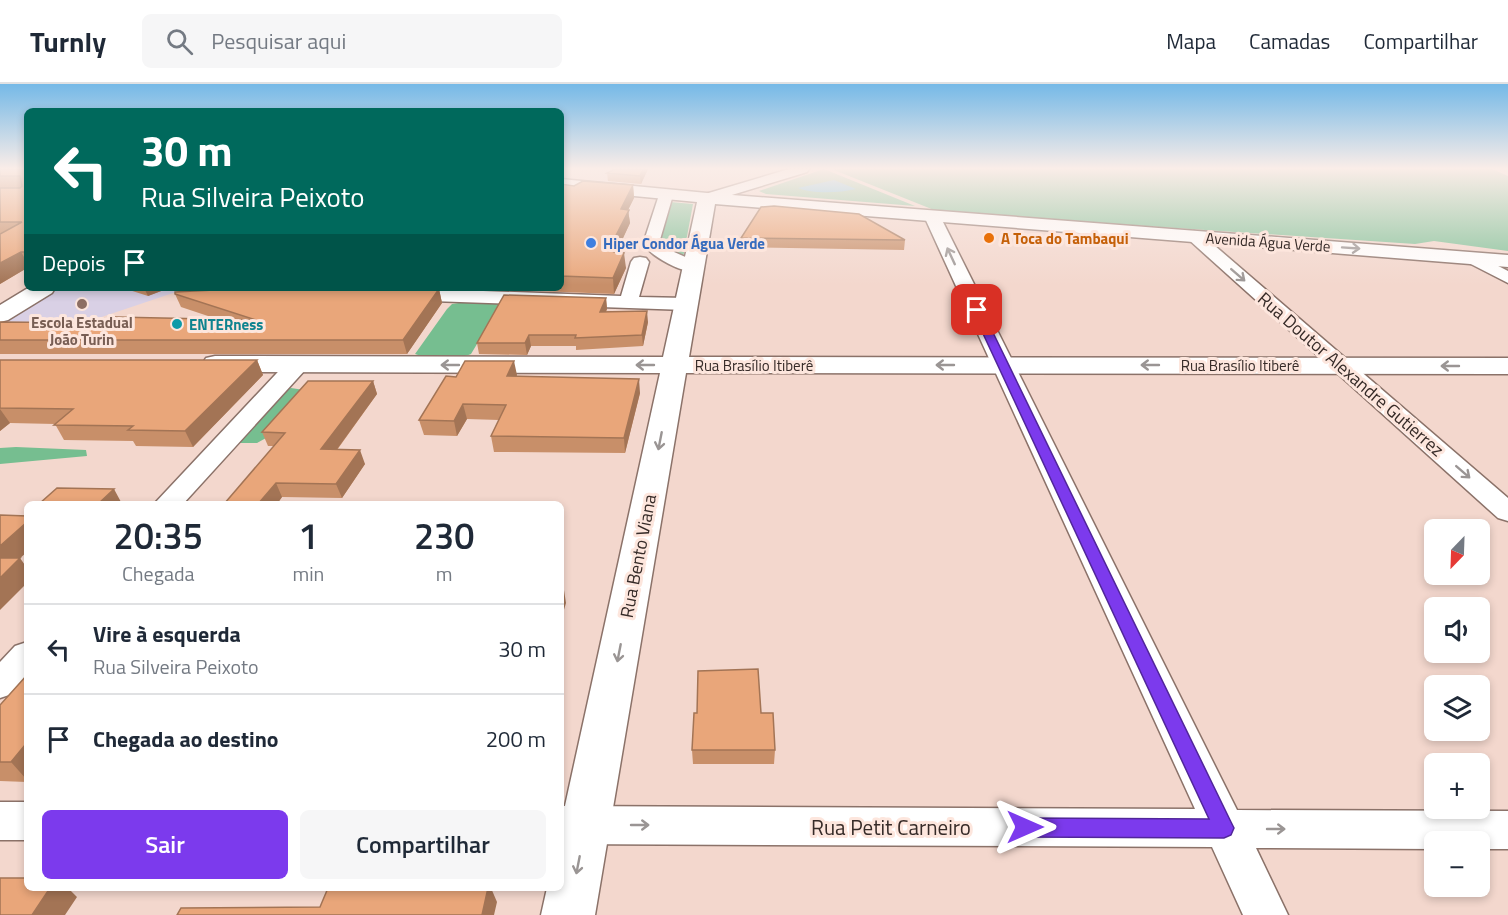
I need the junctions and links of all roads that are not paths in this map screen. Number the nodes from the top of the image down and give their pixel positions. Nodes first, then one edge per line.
1 (662, 208) edge
2 (705, 208) edge
3 (829, 208) edge
4 (932, 216) junction
5 (1194, 236) junction
6 (1473, 258) junction
7 (1508, 261) edge
8 (640, 262) dead end
9 (693, 267) junction
10 (1508, 278) edge
11 (39, 291) edge
12 (389, 293) edge
13 (628, 302) junction
14 (686, 304) junction
15 (0, 315) edge
16 (186, 364) edge
17 (298, 364) junction
18 (674, 365) junction
19 (1003, 365) junction
20 (1341, 366) junction
21 (1508, 366) edge
22 (171, 501) edge
23 (1508, 512) edge
24 (24, 658) edge
25 (0, 684) edge
26 (0, 821) edge
27 (24, 821) edge
28 (573, 825) edge
29 (1224, 828) junction
30 (1508, 830) edge
31 (568, 915) edge
32 (1266, 915) edge

1 - 9 street
2 - 9 main road, Rua Bento Viana
3 - 4 main road, Avenida Água Verde
4 - 5 main road, Avenida Água Verde
19 -> 4 street
5 -> 6 main road, Avenida Água Verde
5 -> 20 street, Rua Doutor Alexandre Gutierrez
6 - 7 main road, Avenida Água Verde
6 - 10 street
8 - 13 street
9 - 14 main road, Rua Bento Viana
11 - 15 main road
12 - 13 street
13 - 14 street
14 - 18 main road, Rua Bento Viana
16 - 17 main road, Rua Brasílio Itiberê
18 -> 17 main road, Rua Brasílio Itiberê
17 - 22 street
19 -> 18 main road, Rua Brasílio Itiberê
18 -> 28 main road, Rua Bento Viana
20 -> 19 main road, Rua Brasílio Itiberê
19 - 29 street
21 -> 20 main road, Rua Brasílio Itiberê
20 -> 23 street, Rua Doutor Alexandre Gutierrez
24 - 25 street
26 - 27 street
28 -> 29 street, Rua Petit Carneiro
28 -> 31 main road, Rua Bento Viana
29 -> 30 street, Rua Petit Carneiro
29 - 32 street

